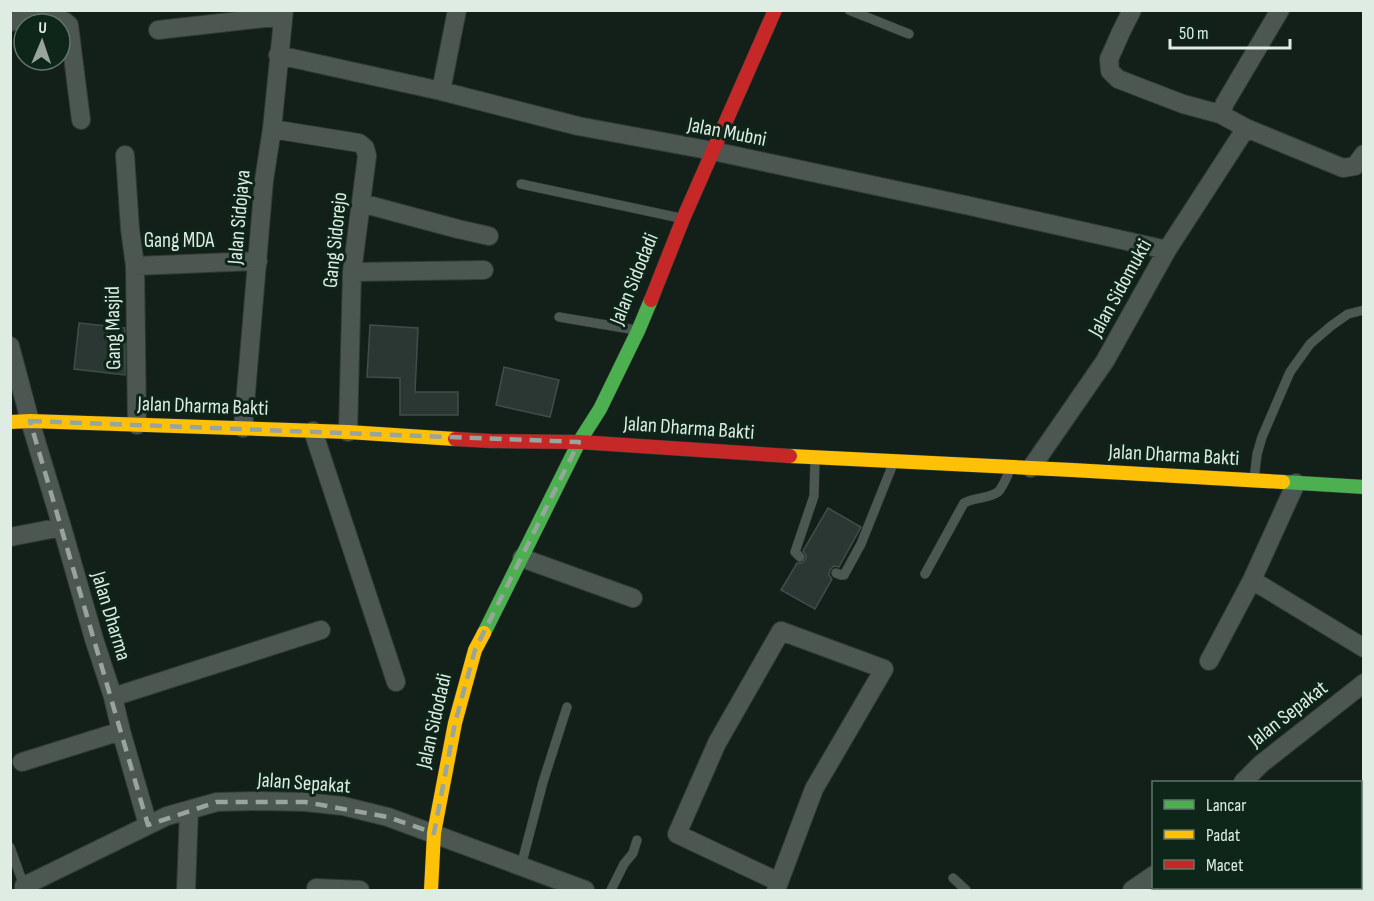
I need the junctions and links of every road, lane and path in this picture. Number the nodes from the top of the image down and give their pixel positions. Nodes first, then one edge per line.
1 (458, 10) edge
2 (775, 10) edge
3 (849, 10) edge
4 (1132, 10) edge
5 (1280, 10) edge
6 (283, 13) edge
7 (197, 18) edge
8 (10, 22) edge
9 (158, 30) dead end
10 (909, 34) dead end
11 (278, 55) junction
12 (441, 91) junction
13 (1220, 114) junction
14 (81, 120) dead end
15 (1246, 128) junction
16 (272, 129) junction
17 (713, 151) junction
18 (1364, 154) edge
19 (125, 156) dead end
20 (521, 184) dead end
21 (361, 203) junction
22 (682, 219) junction
23 (489, 236) dead end
24 (1167, 250) junction
25 (258, 261) junction
26 (135, 266) junction
27 (484, 270) dead end
28 (352, 272) junction
29 (1364, 310) edge
30 (559, 317) dead end
31 (638, 331) junction
32 (10, 346) edge
33 (30, 421) junction
34 (10, 422) edge
35 (137, 425) junction
36 (243, 428) junction
37 (314, 431) junction
38 (348, 432) junction
39 (579, 442) junction
40 (816, 458) junction
41 (894, 462) junction
42 (1011, 468) junction
43 (1031, 468) junction
44 (1254, 481) junction
45 (1296, 483) junction
46 (1364, 487) edge
47 (62, 527) junction
48 (10, 537) edge
49 (800, 557) dead end
50 (522, 558) junction
51 (836, 573) dead end
52 (925, 574) dead end
53 (1252, 580) junction
54 (633, 598) dead end
55 (321, 630) dead end
56 (1364, 648) edge
57 (1209, 661) dead end
58 (396, 682) dead end
59 (1361, 689) edge
60 (113, 697) junction
61 (567, 708) dead end
62 (121, 732) junction
63 (22, 762) dead end
64 (1245, 781) edge
65 (189, 810) junction
66 (148, 825) junction
67 (434, 833) junction
68 (637, 840) dead end
69 (10, 847) edge
70 (521, 866) junction
71 (1152, 876) edge
72 (953, 878) dead end
73 (778, 886) edge
74 (24, 888) edge
75 (186, 891) edge
76 (316, 891) edge
77 (360, 891) edge
78 (431, 891) edge
79 (585, 891) edge
80 (611, 891) edge
81 (966, 891) edge
82 (1132, 891) edge

1 - 12 street
2 - 17 main road, Jalan Sidodadi
3 - 10 lane
4 - 13 street
5 - 13 street
6 - 7 street
6 - 11 street, Jalan Sidojaya
7 - 9 street
8 - 14 street
11 - 12 street, Jalan Mubni
11 - 16 street, Jalan Sidojaya
12 - 17 street, Jalan Mubni
13 - 15 street
15 - 18 street
15 - 24 street, Jalan Sidomukti
16 - 21 street, Gang Sidorejo
16 - 25 street, Jalan Sidojaya
17 - 22 main road, Jalan Sidodadi
17 - 24 street, Jalan Mubni
19 - 26 street, Gang MDA
20 - 22 lane
21 - 23 street
21 - 28 street, Gang Sidorejo
22 - 31 main road, Jalan Sidodadi
24 - 43 street, Jalan Sidomukti
25 - 26 street, Gang MDA
25 - 36 street, Jalan Sidojaya
26 - 35 street, Gang Masjid
27 - 28 street
28 - 38 street, Gang Sidorejo
29 - 44 lane
30 - 31 lane
31 - 39 main road, Jalan Sidodadi
32 - 33 street, Jalan Dharma
33 - 34 main road, Jalan Dharma Bakti
33 - 35 main road, Jalan Dharma Bakti
33 - 47 street, Jalan Dharma
35 - 36 main road, Jalan Dharma Bakti
36 - 37 main road, Jalan Dharma Bakti
37 - 38 main road, Jalan Dharma Bakti
37 - 58 street
38 - 39 main road, Jalan Dharma Bakti
39 - 40 main road, Jalan Dharma Bakti
39 - 50 main road, Jalan Sidodadi
40 - 41 main road, Jalan Dharma Bakti
40 - 49 lane
41 - 42 main road, Jalan Dharma Bakti
41 - 51 lane
42 - 43 main road, Jalan Dharma Bakti
42 - 52 lane
43 - 44 main road, Jalan Dharma Bakti
44 - 45 main road, Jalan Dharma Bakti
45 - 46 main road, Jalan Dharma Bakti
45 - 53 street
47 - 48 street
47 - 60 street, Jalan Dharma
50 - 54 street
50 - 67 main road, Jalan Sidodadi
53 - 56 street
53 - 57 street
55 - 60 street
59 - 64 street, Jalan Sepakat
60 - 62 street, Jalan Dharma
61 - 70 lane
62 - 63 street
62 - 66 street, Jalan Dharma
65 - 66 street, Jalan Sepakat
65 - 67 street, Jalan Sepakat
65 - 75 street
66 - 74 street, Jalan Sepakat
67 - 70 street, Jalan Sepakat
67 - 78 main road, Jalan Sidodadi
68 - 80 lane
69 - 74 lane
70 - 79 street, Jalan Sepakat
71 - 82 street
72 - 81 lane
73 - 73 street
76 - 77 street

